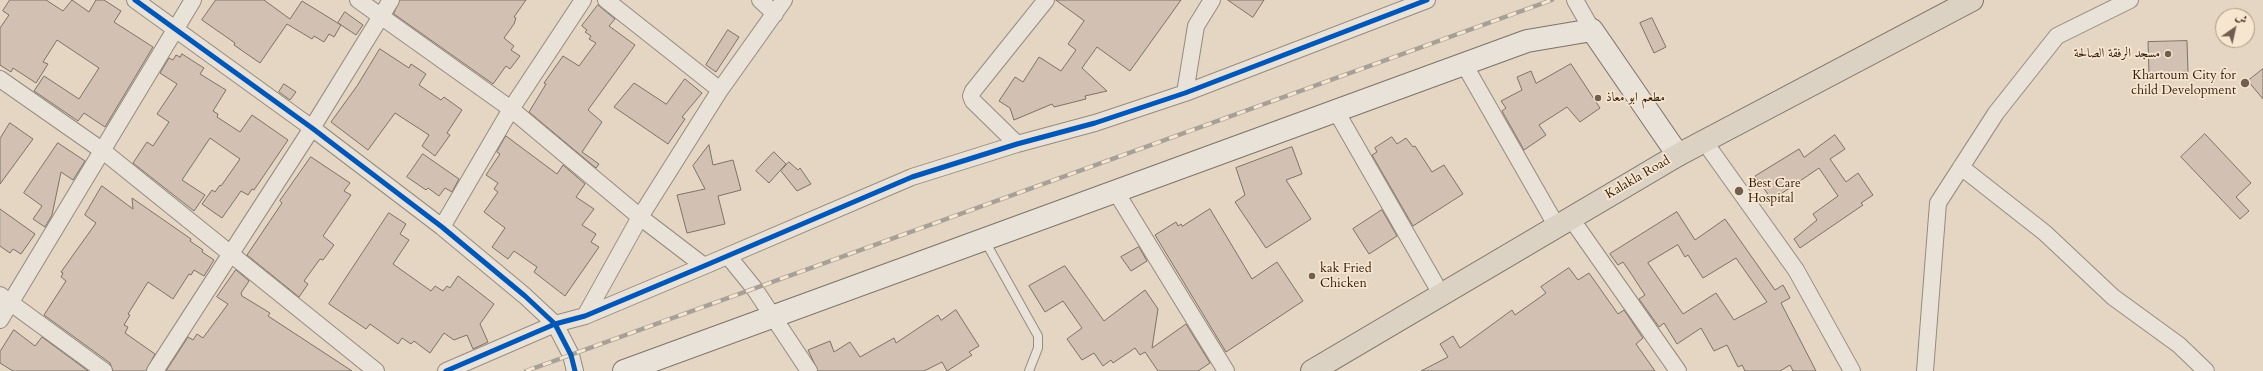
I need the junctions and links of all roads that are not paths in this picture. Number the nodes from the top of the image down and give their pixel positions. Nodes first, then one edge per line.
1 (135, 0) edge
2 (194, 0) edge
3 (358, 0) edge
4 (391, 0) edge
5 (583, 0) edge
6 (606, 0) edge
7 (760, 0) edge
8 (784, 0) edge
9 (1046, 0) edge
10 (1212, 0) edge
11 (1427, 0) edge
12 (1575, 0) edge
13 (1972, 0) edge
14 (2130, 0) edge
15 (775, 14) junction
16 (381, 17) junction
17 (176, 30) junction
18 (1592, 30) junction
19 (1464, 64) junction
20 (0, 79) edge
21 (720, 90) junction
22 (1185, 93) junction
23 (511, 109) junction
24 (1336, 110) junction
25 (312, 128) junction
26 (1704, 141) junction
27 (1017, 144) junction
28 (103, 152) junction
29 (1678, 155) junction
30 (1961, 167) junction
31 (1116, 192) junction
32 (640, 217) junction
33 (1563, 221) junction
34 (442, 226) junction
35 (984, 240) junction
36 (230, 255) junction
37 (728, 256) junction
38 (704, 266) junction
39 (1441, 294) junction
40 (5, 299) edge
41 (585, 316) junction
42 (773, 317) junction
43 (0, 320) edge
44 (555, 324) junction
45 (104, 371) edge
46 (155, 371) edge
47 (376, 371) edge
48 (446, 371) edge
49 (575, 371) edge
50 (624, 371) edge
51 (809, 371) edge
52 (1028, 371) edge
53 (1226, 371) edge
54 (1312, 371) edge
55 (1678, 371) edge
56 (1852, 371) edge
57 (1925, 371) edge
58 (2206, 371) edge

1 - 17 street
2 - 17 street
3 - 16 street
4 - 16 street
5 - 23 street
6 - 21 street
7 - 15 street
8 - 15 street
9 - 27 street
10 - 22 street
11 - 22 street
12 - 18 street
13 - 26 main road, Kalakla Road
14 - 30 street
15 - 21 street
16 - 23 street
16 - 25 street
17 - 25 street
17 - 28 street
18 - 19 street
18 - 29 street
19 - 24 street
19 - 33 street
20 - 28 street
21 - 32 street
22 - 27 street
23 - 32 street
23 - 34 street
24 - 31 street
24 - 39 street
25 - 34 street
25 - 36 street
26 - 29 main road, Kalakla Road
26 - 56 street
27 - 37 street
28 - 36 street
28 - 40 street
29 - 33 main road, Kalakla Road
30 - 57 street
30 - 58 street
31 - 35 street
31 - 53 street
32 - 38 street
32 - 41 street
33 - 39 main road, Kalakla Road
33 - 55 street
34 - 44 street
35 - 42 street
35 - 52 lane
36 - 46 street
36 - 47 street
37 - 38 street
37 - 42 street
38 - 41 street
39 - 54 main road, Kalakla Road
40 - 43 street
40 - 45 street
41 - 44 street
42 - 50 street
42 - 51 street
44 - 48 street
44 - 49 street

